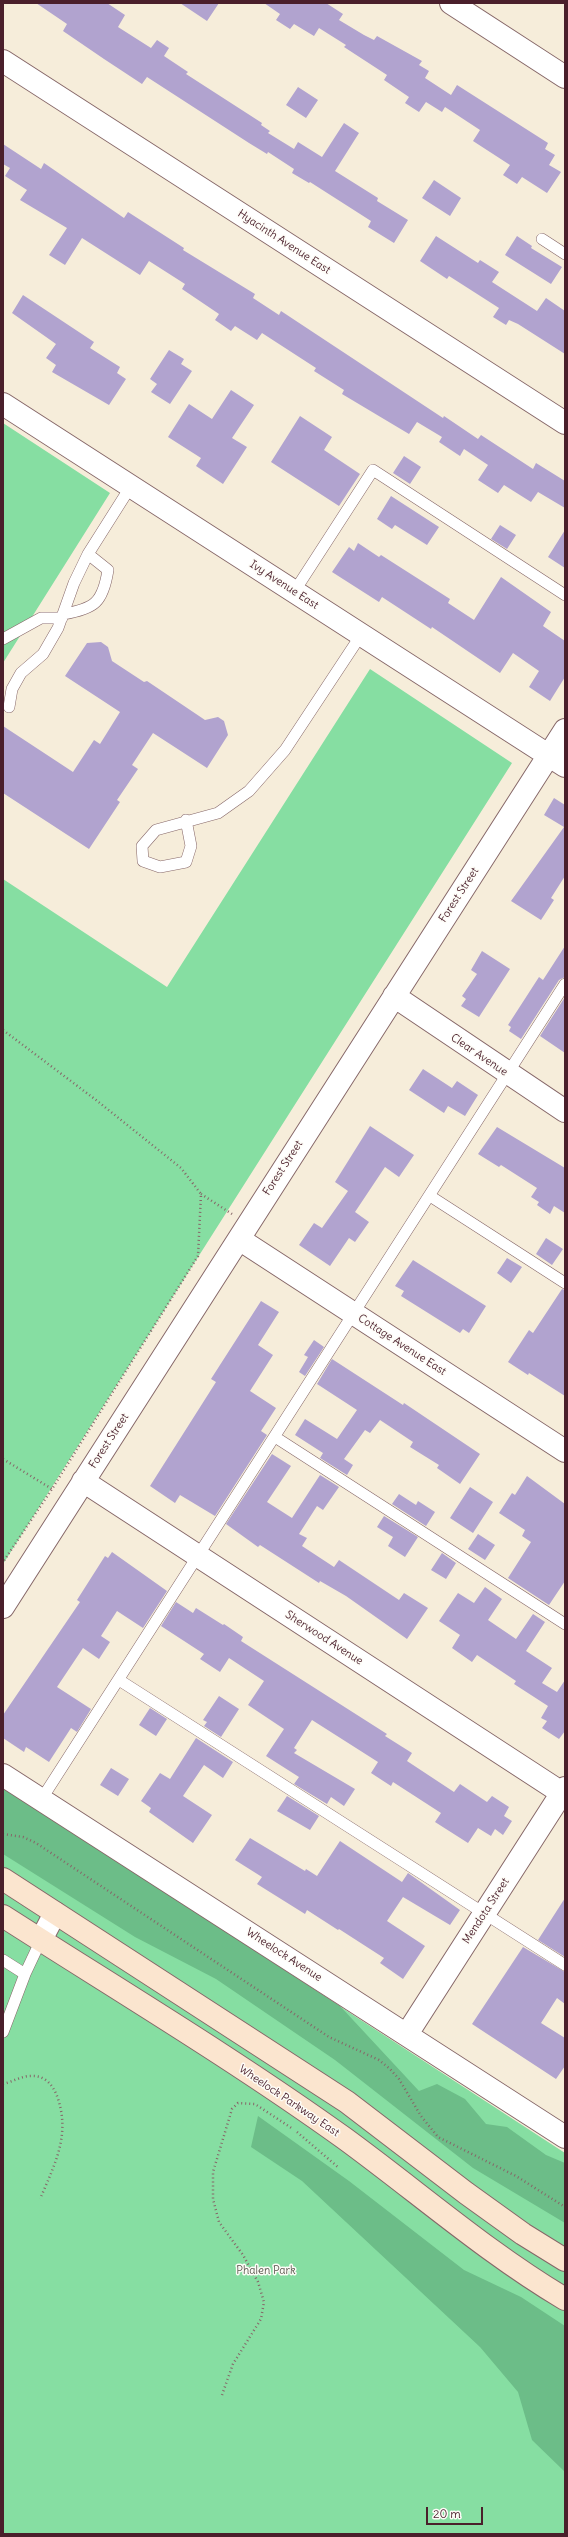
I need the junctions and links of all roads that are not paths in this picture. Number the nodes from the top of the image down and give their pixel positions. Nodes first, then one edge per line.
1 (451, 3) edge
2 (3, 61) edge
3 (565, 77) edge
4 (542, 239) dead end
5 (565, 254) edge
6 (3, 404) edge
7 (565, 422) edge
8 (131, 486) junction
9 (88, 554) junction
10 (294, 592) junction
11 (565, 595) edge
12 (62, 616) junction
13 (361, 635) junction
14 (3, 639) edge
15 (9, 707) dead end
16 (565, 730) edge
17 (557, 761) edge
18 (186, 820) junction
19 (565, 984) edge
20 (394, 996) junction
21 (506, 1074) junction
22 (565, 1112) edge
23 (430, 1196) junction
24 (243, 1232) junction
25 (565, 1283) edge
26 (354, 1314) junction
27 (275, 1437) junction
28 (565, 1451) edge
29 (84, 1482) junction
30 (199, 1556) junction
31 (3, 1607) edge
32 (565, 1624) edge
33 (119, 1680) junction
34 (3, 1775) edge
35 (564, 1792) edge
36 (41, 1800) junction
37 (3, 1880) edge
38 (56, 1913) junction
39 (485, 1913) junction
40 (3, 1916) edge
41 (41, 1940) junction
42 (3, 1960) edge
43 (565, 1965) edge
44 (25, 1974) junction
45 (3, 2032) edge
46 (407, 2034) junction
47 (565, 2137) edge
48 (565, 2260) edge
49 (565, 2299) edge

1 - 3 street
2 - 7 street, Hyacinth Avenue East
4 - 5 lane
6 - 8 street, Ivy Avenue East
8 - 9 lane
8 - 10 street, Ivy Avenue East
9 - 12 lane
9 - 12 lane
10 - 11 lane
10 - 13 street, Ivy Avenue East
12 - 14 lane
12 - 15 lane
13 - 17 street, Ivy Avenue East
13 - 18 lane
16 - 17 street, Forest Street
17 - 20 street, Forest Street
18 - 18 lane
19 - 21 lane
20 - 21 street, Clear Avenue
20 - 24 street, Forest Street
21 - 22 street, Clear Avenue
21 - 23 lane
23 - 25 lane
23 - 26 lane
24 - 26 street, Cottage Avenue East
24 - 29 street, Forest Street
26 - 27 lane
26 - 28 street, Cottage Avenue East
27 - 30 lane
27 - 32 lane
29 - 30 street, Sherwood Avenue
29 - 31 street, Forest Street
30 - 33 lane
30 - 35 street, Sherwood Avenue
33 - 36 lane
33 - 39 lane
34 - 36 street, Wheelock Avenue
35 - 39 street, Mendota Street
36 - 46 street, Wheelock Avenue
37 - 38 street
38 - 41 street
38 - 48 street
39 - 43 lane
39 - 46 street, Mendota Street
40 - 41 street, Wheelock Parkway East
41 - 44 lane
41 - 49 street, Wheelock Parkway East
42 - 44 lane
44 - 45 lane
46 - 47 street, Wheelock Avenue

